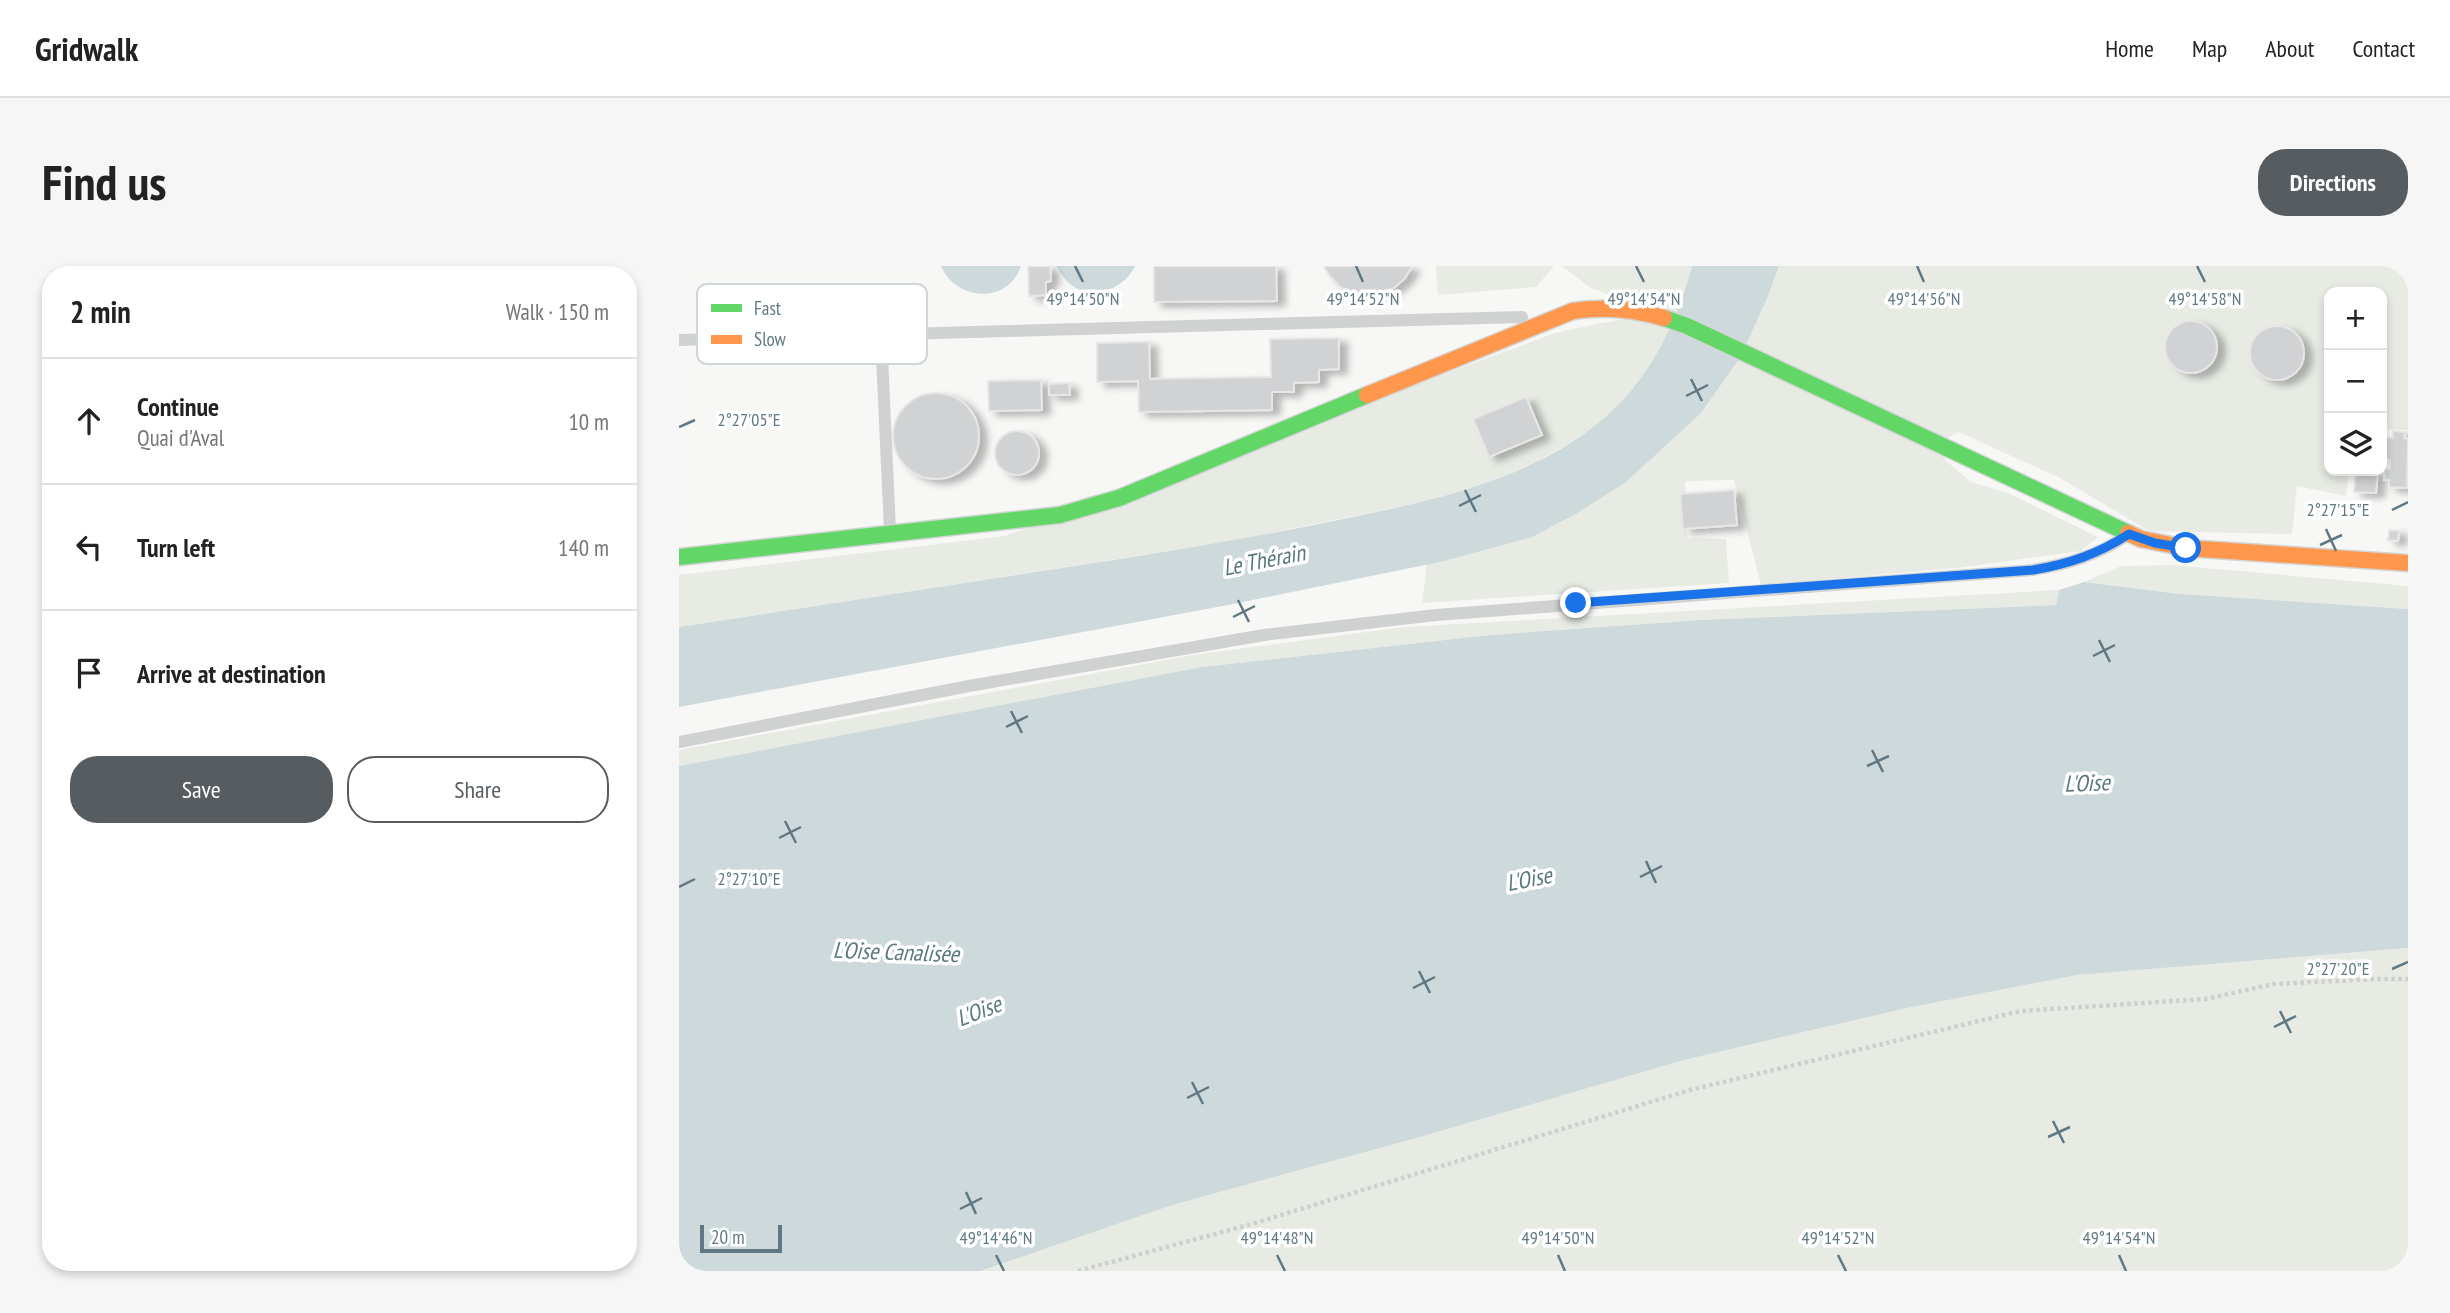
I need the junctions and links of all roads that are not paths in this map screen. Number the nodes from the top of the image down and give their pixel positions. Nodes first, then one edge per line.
1 (1557, 316) junction
2 (927, 334) edge
3 (679, 340) edge
4 (697, 340) edge
5 (882, 364) edge
6 (890, 534) junction
7 (2135, 537) junction
8 (679, 557) edge
9 (2408, 563) edge
10 (679, 741) edge

1 - 2 lane
1 - 6 street
1 - 7 street
3 - 4 lane
5 - 6 lane
6 - 8 street
7 - 9 street
7 - 10 lane

